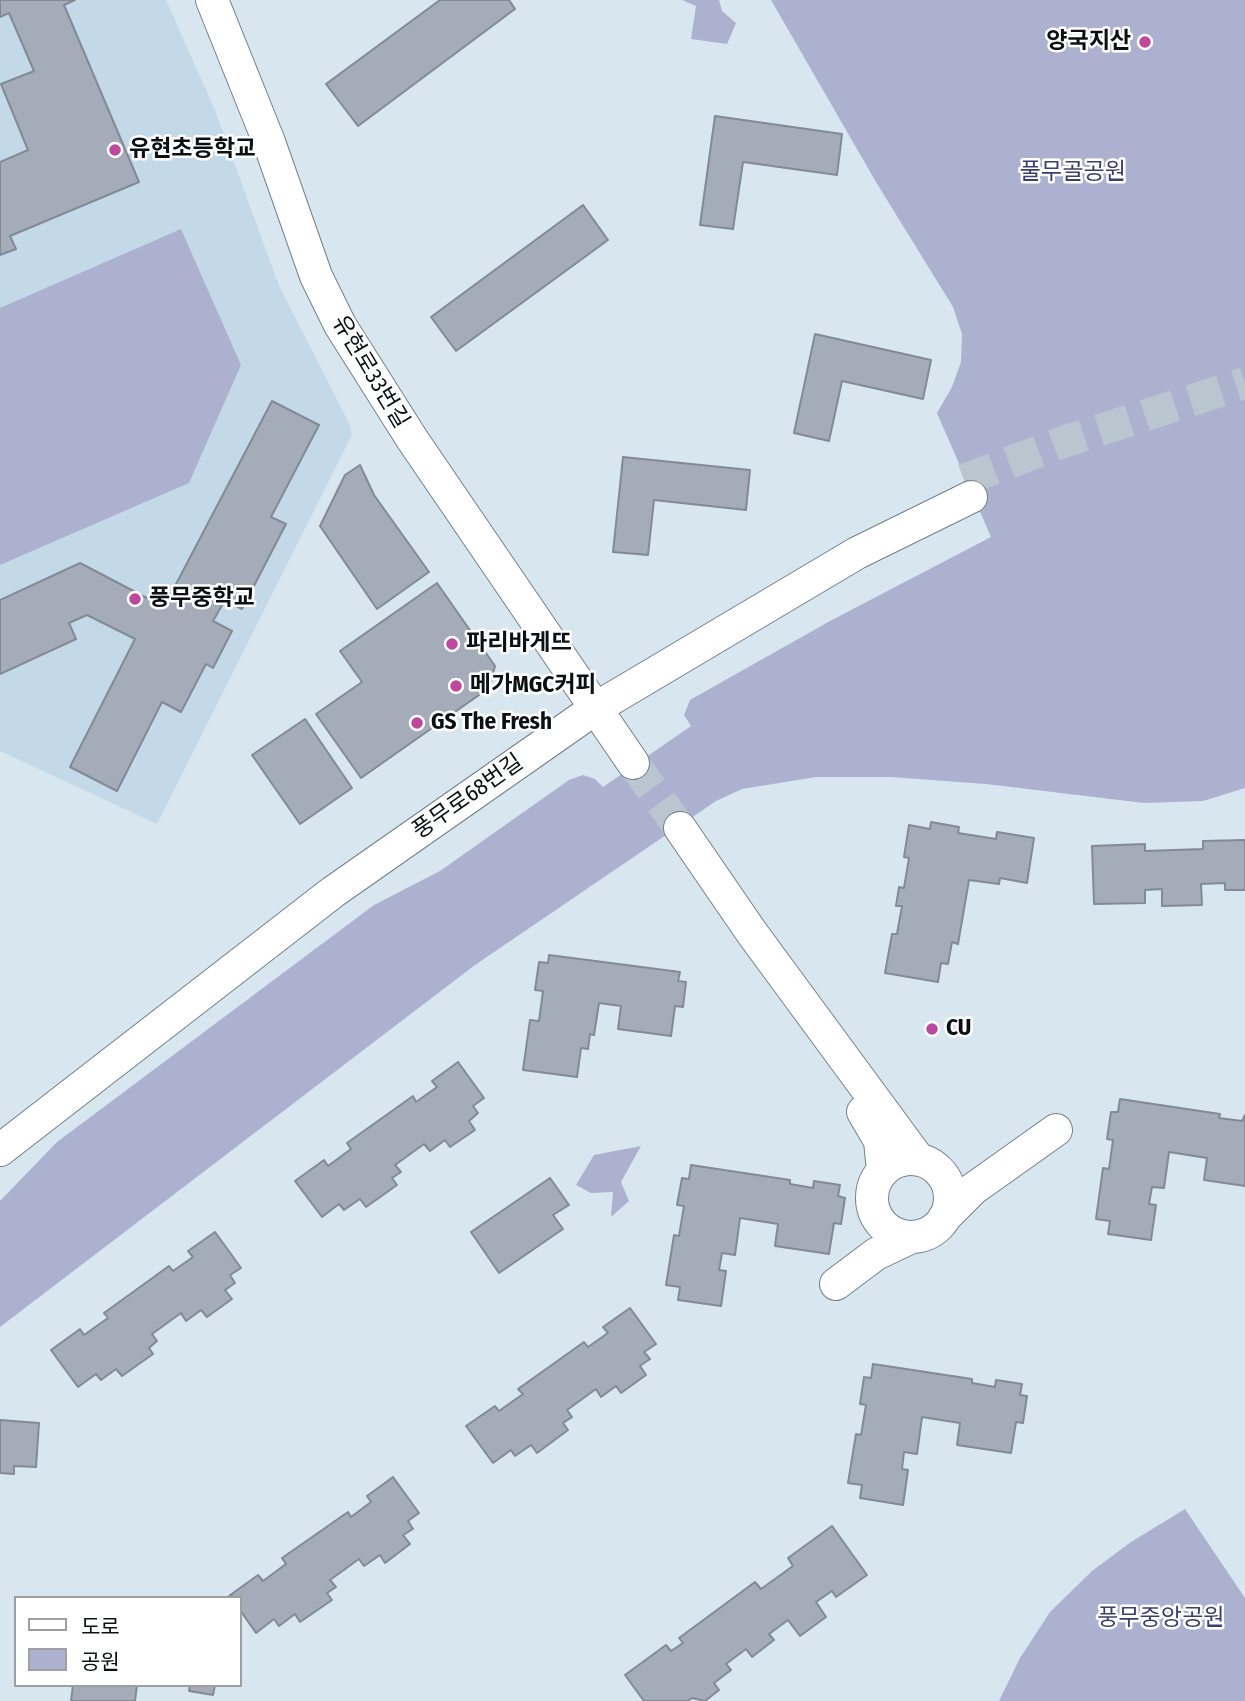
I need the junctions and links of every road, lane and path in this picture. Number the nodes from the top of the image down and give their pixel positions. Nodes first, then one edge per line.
1 (212, 0) edge
2 (968, 489) tunnel mouth
3 (591, 701) junction
4 (628, 768) tunnel mouth
5 (1056, 1130) dead end
6 (0, 1131) edge
7 (0, 1150) edge
8 (929, 1166) junction
9 (883, 1171) junction
10 (973, 1189) junction
11 (944, 1218) junction
12 (878, 1219) junction
13 (912, 1237) junction
14 (876, 1254) junction
15 (836, 1284) dead end

1 - 3 street, 유현로33번길
2 - 3 street, 풍무로68번길
3 - 4 street, 유현로33번길
3 - 6 street, 풍무로68번길
3 - 7 street, 풍무로68번길
5 - 10 street
8 - 9 street
8 - 9 street
8 - 10 street
8 - 11 street
9 - 12 street
10 - 11 street
11 - 13 street
12 - 13 street
12 - 14 street
13 - 14 street
14 - 15 street

